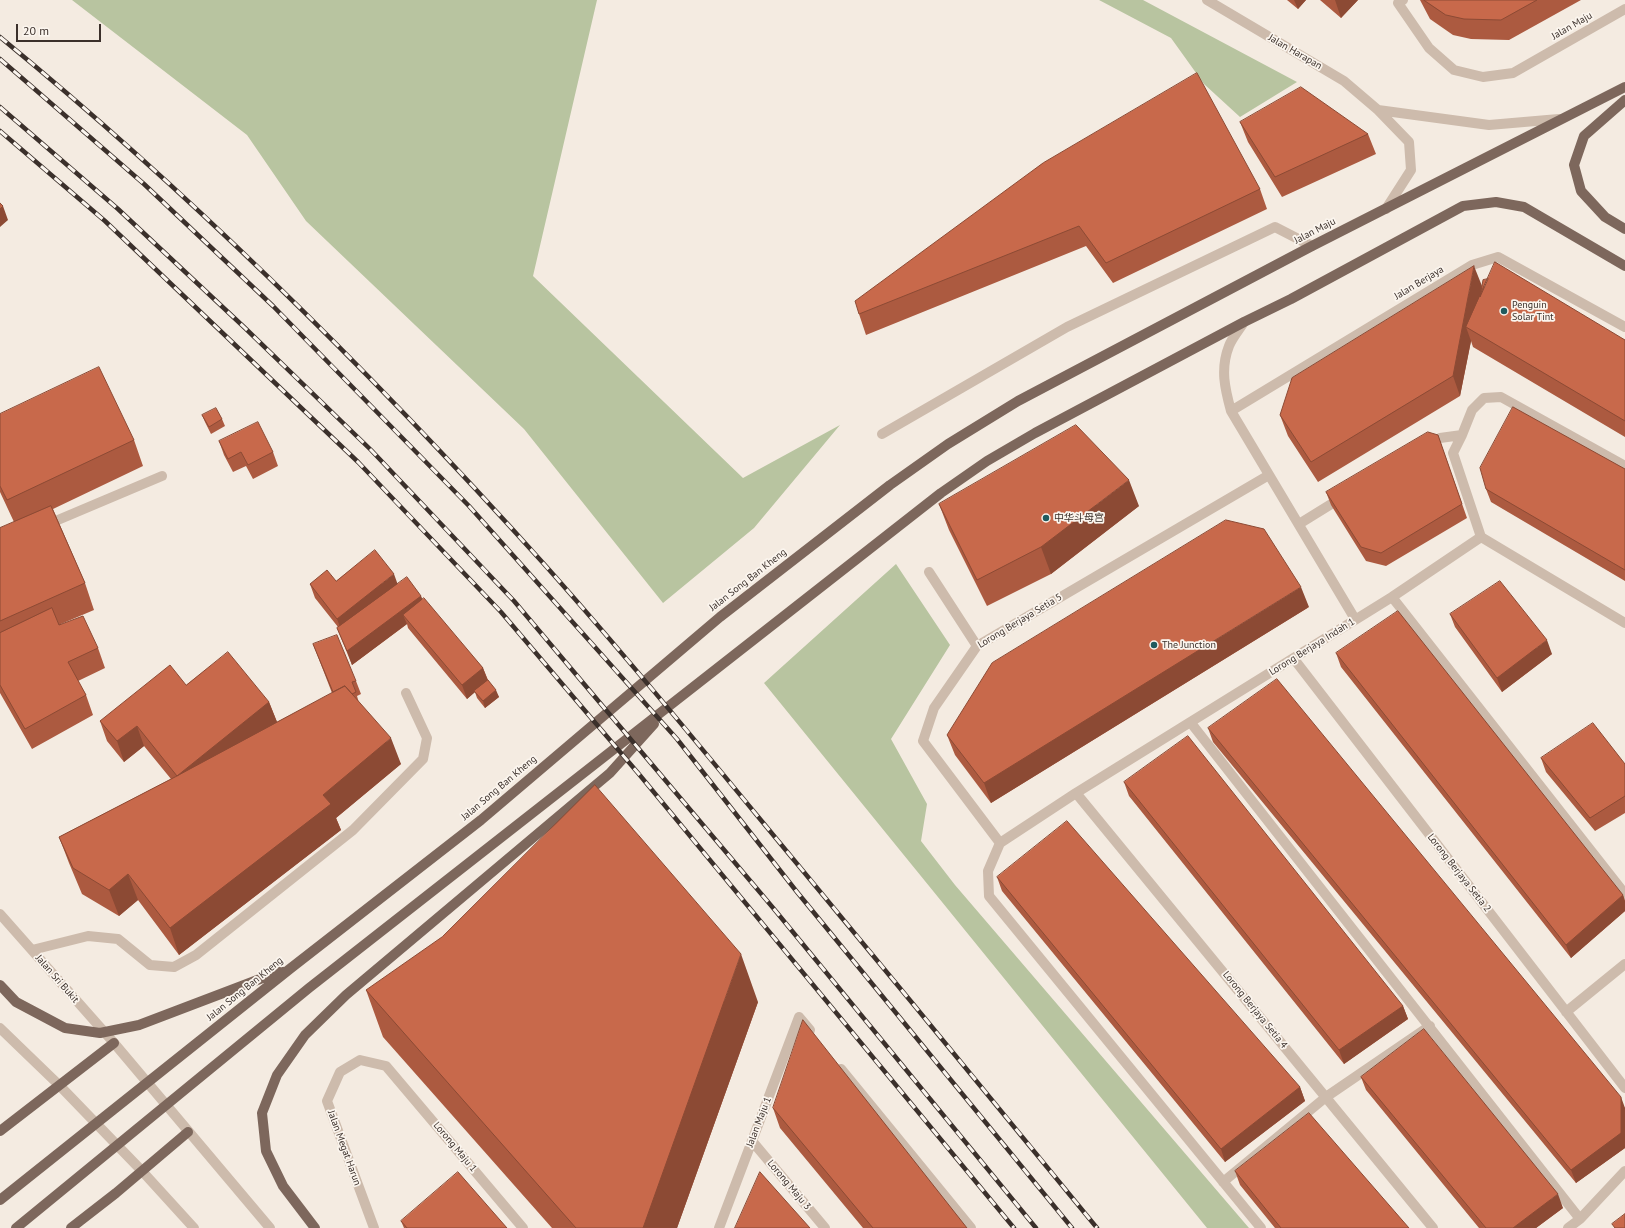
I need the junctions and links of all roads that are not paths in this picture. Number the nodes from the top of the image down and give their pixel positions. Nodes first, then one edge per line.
1 (1207, 0) edge
2 (1400, 2) edge
3 (1625, 9) edge
4 (1625, 87) edge
5 (1625, 100) edge
6 (1378, 110) junction
7 (1559, 119) junction
8 (1386, 209) junction
9 (1625, 228) edge
10 (1312, 246) junction
11 (1625, 266) edge
12 (1244, 322) junction
13 (1625, 327) edge
14 (1018, 400) joint
15 (1231, 411) junction
16 (882, 434) dead end
17 (1462, 435) junction
18 (1420, 450) edge
19 (1625, 466) edge
20 (1269, 475) junction
21 (162, 476) dead end
22 (1352, 491) edge
23 (1299, 524) junction
24 (37, 529) edge
25 (1481, 537) junction
26 (929, 572) dead end
27 (1392, 597) junction
28 (1355, 620) junction
29 (1625, 623) edge
30 (977, 646) junction
31 (1294, 659) junction
32 (406, 693) dead end
33 (674, 702) junction
34 (1191, 723) junction
35 (1076, 793) junction
36 (1000, 843) junction
37 (1625, 894) edge
38 (0, 914) edge
39 (32, 950) junction
40 (1625, 964) edge
41 (291, 968) junction
42 (0, 985) edge
43 (1566, 1012) junction
44 (1430, 1026) junction
45 (0, 1028) edge
46 (818, 1041) edge
47 (114, 1043) junction
48 (833, 1059) edge
49 (386, 1066) joint
50 (59, 1085) junction
51 (1625, 1088) edge
52 (1326, 1098) junction
53 (0, 1131) edge
54 (188, 1132) junction
55 (752, 1142) junction
56 (142, 1170) junction
57 (1625, 1171) edge
58 (1223, 1182) junction
59 (0, 1200) edge
60 (1580, 1219) junction
61 (16, 1228) edge
62 (71, 1228) edge
63 (194, 1228) edge
64 (270, 1228) edge
65 (315, 1228) edge
66 (374, 1228) edge
67 (523, 1228) edge
68 (719, 1228) edge
69 (825, 1228) edge
70 (971, 1228) edge
71 (1261, 1228) edge
72 (1433, 1228) edge
73 (1568, 1228) edge

1 - 6 street, Jalan Harapan
2 - 3 street, Jalan Maju
4 - 7 main road, Jalan Maju
5 - 9 main road
6 - 7 street
6 - 8 street, Jalan Harapan
7 - 8 main road, Jalan Maju
8 - 10 main road, Jalan Maju
10 - 14 main road, Jalan Maju
10 - 16 street
11 - 12 main road
12 - 15 street
12 - 33 main road
13 - 15 street, Jalan Berjaya
14 - 41 main road, Jalan Song Ban Kheng
15 - 20 street
17 - 18 street
17 - 19 street
17 - 25 street
20 - 23 street
20 - 30 street, Lorong Berjaya Setia 5
21 - 24 street
22 - 23 street
23 - 28 street
25 - 27 street, Lorong Berjaya Indah 1
25 - 29 street
26 - 30 street
27 - 28 street, Lorong Berjaya Indah 1
27 - 37 street
28 - 31 street, Lorong Berjaya Indah 1
30 - 36 street, Lorong Berjaya Setia 5
31 - 34 street, Lorong Berjaya Indah 1
31 - 43 street, Lorong Berjaya Setia 2
32 - 39 street
33 - 61 main road
33 - 65 main road
34 - 35 street, Lorong Berjaya Indah 1
34 - 44 street
35 - 36 street, Lorong Berjaya Indah 1
35 - 52 street, Lorong Berjaya Setia 4
36 - 58 street
38 - 39 street, Jalan Sri Bukit
39 - 47 street, Jalan Sri Bukit
40 - 43 street
41 - 42 main road
41 - 59 main road, Jalan Song Ban Kheng
43 - 51 street, Lorong Berjaya Setia 2
44 - 52 street
44 - 60 street
45 - 50 street
46 - 55 street, Jalan Maju 1
47 - 50 main road
47 - 54 street, Jalan Sri Bukit
48 - 70 street
49 - 66 street, Jalan Megat Harun
49 - 67 street, Lorong Maju 1
50 - 53 main road
50 - 56 street
52 - 58 street
52 - 72 street, Lorong Berjaya Setia 4
54 - 56 main road
54 - 64 street
55 - 68 street, Jalan Maju 1
55 - 69 street, Lorong Maju 3
56 - 62 main road
56 - 63 street
57 - 60 street
58 - 71 street
60 - 73 street

